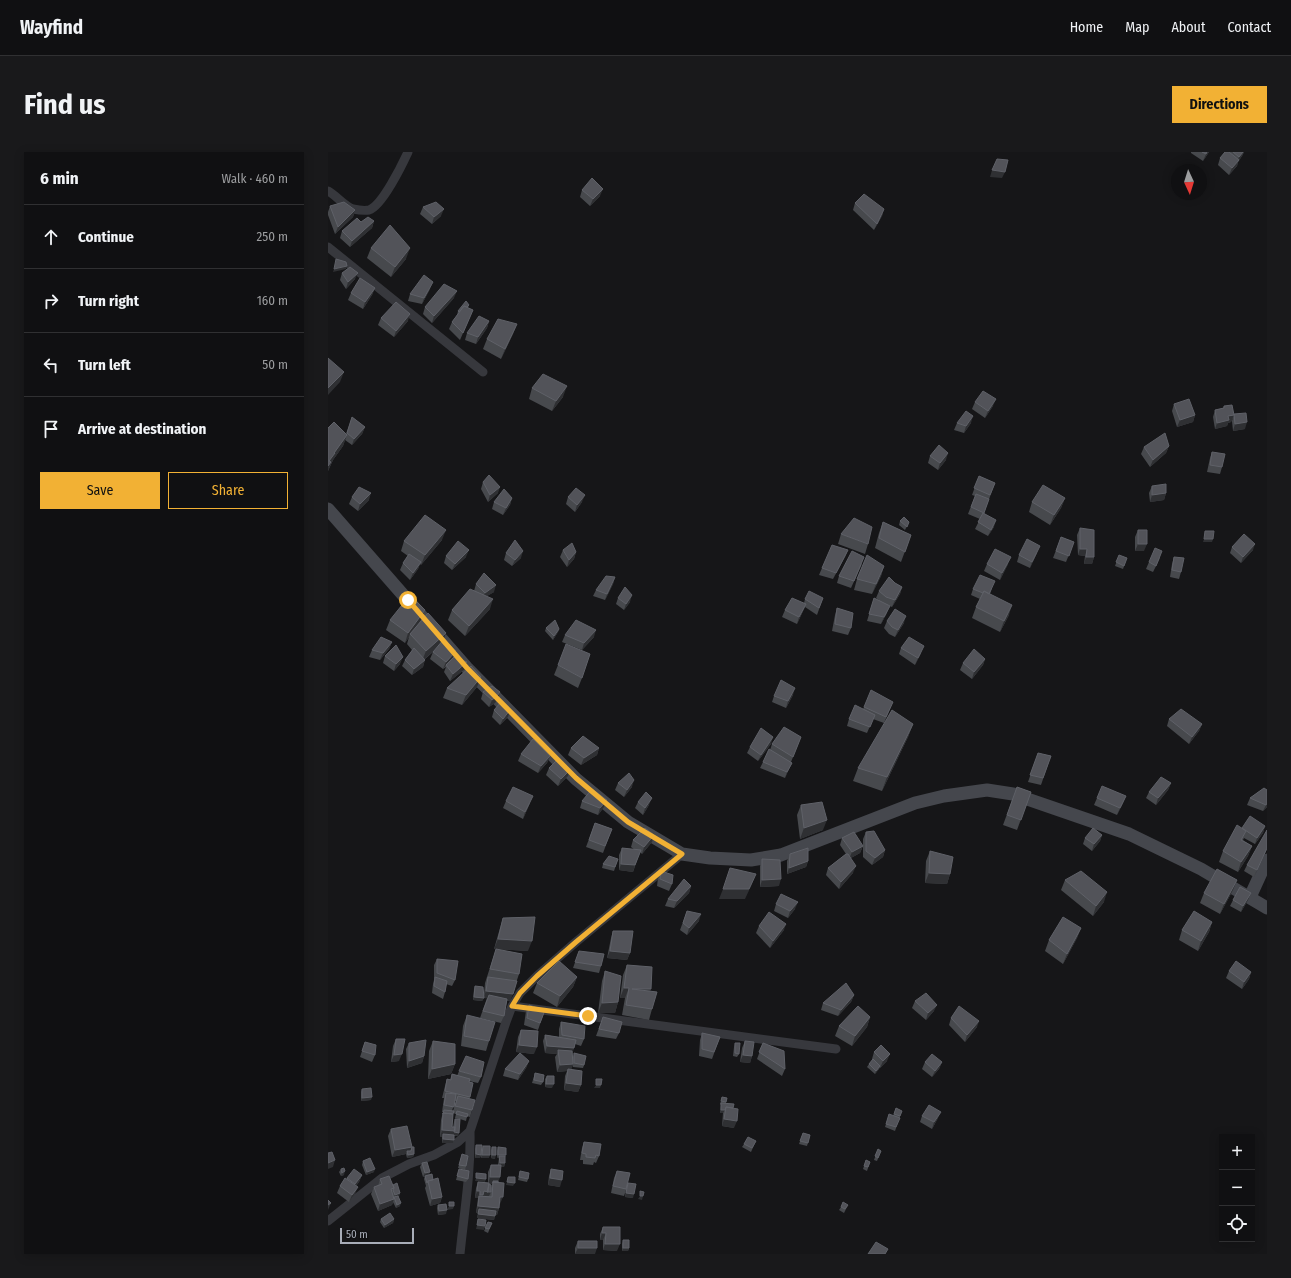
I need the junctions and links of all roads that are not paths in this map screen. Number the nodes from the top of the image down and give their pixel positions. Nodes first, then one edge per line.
1 (408, 152) edge
2 (328, 191) edge
3 (328, 246) edge
4 (483, 372) dead end
5 (328, 509) edge
6 (682, 854) junction
7 (1267, 860) edge
8 (1250, 897) junction
9 (1267, 908) edge
10 (512, 1006) junction
11 (836, 1049) dead end
12 (470, 1131) junction
13 (328, 1221) edge
14 (460, 1254) edge

1 - 2 street
3 - 4 street
5 - 6 street
6 - 8 street
6 - 10 street
7 - 8 street
8 - 9 street
10 - 11 street
10 - 12 street
12 - 13 street
12 - 14 street

